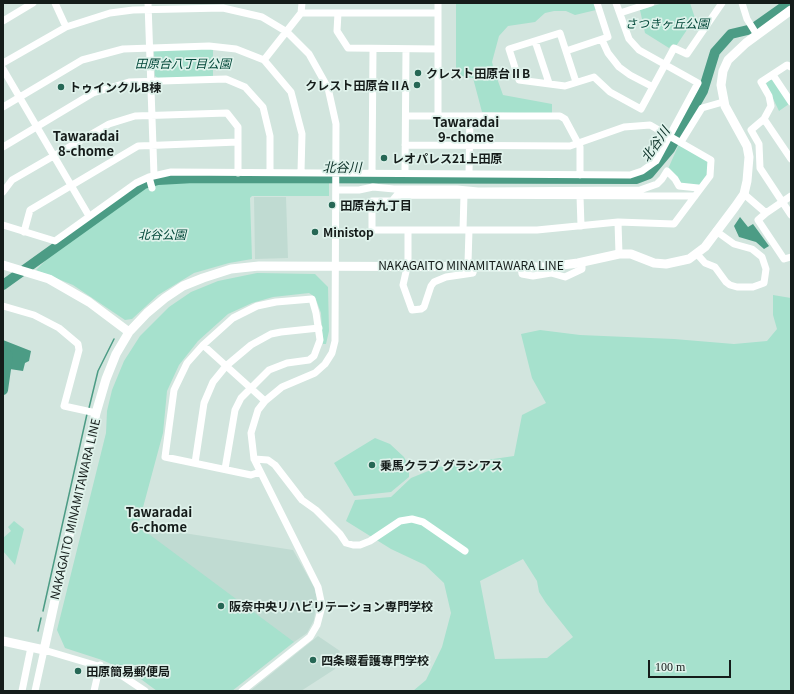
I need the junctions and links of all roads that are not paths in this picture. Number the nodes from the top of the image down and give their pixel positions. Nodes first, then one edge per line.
1 (33, 3) edge
2 (55, 3) edge
3 (302, 3) edge
4 (438, 3) edge
5 (597, 3) edge
6 (616, 3) edge
7 (651, 3) edge
8 (722, 3) edge
9 (742, 3) edge
10 (148, 6) edge
11 (791, 10) edge
12 (301, 13) junction
13 (338, 13) junction
14 (438, 13) junction
15 (620, 13) junction
16 (3, 21) edge
17 (66, 27) junction
18 (287, 32) junction
19 (757, 35) junction
20 (602, 40) junction
21 (535, 41) junction
22 (150, 47) junction
23 (373, 49) junction
24 (406, 49) junction
25 (438, 49) junction
26 (566, 50) junction
27 (264, 60) junction
28 (3, 63) edge
29 (665, 64) junction
30 (791, 67) edge
31 (3, 69) edge
32 (773, 75) junction
33 (151, 82) junction
34 (576, 82) junction
35 (549, 83) junction
36 (653, 87) junction
37 (20, 97) junction
38 (723, 102) junction
39 (791, 102) edge
40 (3, 107) edge
41 (153, 116) junction
42 (406, 116) junction
43 (438, 116) junction
44 (470, 116) junction
45 (764, 119) junction
46 (38, 126) junction
47 (669, 136) junction
48 (238, 142) junction
49 (680, 142) junction
50 (578, 143) junction
51 (153, 145) junction
52 (406, 145) junction
53 (470, 145) junction
54 (3, 147) edge
55 (55, 155) junction
56 (791, 159) edge
57 (270, 172) junction
58 (301, 172) junction
59 (372, 172) junction
60 (405, 172) junction
61 (238, 173) junction
62 (469, 173) junction
63 (336, 174) junction
64 (580, 175) junction
65 (151, 177) junction
66 (72, 186) junction
67 (152, 188) dead end
68 (338, 188) junction
69 (698, 188) dead end
70 (3, 192) edge
71 (744, 194) junction
72 (464, 195) junction
73 (580, 196) junction
74 (695, 196) junction
75 (791, 196) edge
76 (782, 202) junction
77 (766, 213) junction
78 (791, 215) edge
79 (89, 216) junction
80 (618, 222) junction
81 (3, 226) edge
82 (581, 226) junction
83 (408, 230) junction
84 (466, 230) junction
85 (716, 231) junction
86 (24, 232) junction
87 (619, 254) junction
88 (697, 254) junction
89 (791, 257) edge
90 (3, 265) edge
91 (471, 265) junction
92 (336, 266) junction
93 (407, 267) junction
94 (444, 267) junction
95 (446, 277) junction
96 (3, 306) edge
97 (319, 328) junction
98 (130, 332) junction
99 (204, 345) junction
100 (226, 366) junction
101 (250, 388) junction
102 (265, 401) junction
103 (96, 413) junction
104 (254, 459) junction
105 (195, 463) junction
106 (225, 469) junction
107 (260, 472) junction
108 (465, 551) dead end
109 (3, 641) edge
110 (44, 650) junction
111 (30, 652) dead end
112 (100, 665) junction
113 (22, 691) edge
114 (35, 691) edge
115 (94, 691) edge
116 (145, 691) edge
117 (242, 691) edge

1 - 16 street
2 - 17 street
3 - 12 street
4 - 14 street
5 - 20 street
6 - 15 street
7 - 15 street
8 - 29 street
9 - 19 street
10 - 17 street
10 - 18 street
10 - 22 street
11 - 19 main road, NAKAGAITO MINAMITAWARA LINE
12 - 13 street
12 - 18 street
13 - 14 street
13 - 23 street
14 - 25 street
15 - 29 street
17 - 28 street
18 - 27 street
18 - 63 street
19 - 38 main road, NAKAGAITO MINAMITAWARA LINE
20 - 26 street
20 - 36 street
21 - 26 street
21 - 35 street
21 - 35 street
22 - 27 street
22 - 33 street
22 - 37 street
23 - 24 street
23 - 59 street
24 - 25 street
24 - 42 street
25 - 43 street
26 - 34 street
27 - 58 street
29 - 36 street
29 - 47 street
30 - 32 street
31 - 37 street
32 - 39 street
32 - 45 street
33 - 41 street
33 - 46 street
33 - 57 street
34 - 35 street
34 - 36 street
37 - 40 street
37 - 46 street
38 - 49 street
38 - 71 main road, NAKAGAITO MINAMITAWARA LINE
41 - 48 street
41 - 51 street
41 - 55 street
42 - 43 street
42 - 52 street
43 - 44 street
44 - 50 street
44 - 53 street
45 - 56 street
45 - 76 street
46 - 54 street
46 - 55 street
47 - 49 street
47 - 50 street
47 - 64 street
48 - 51 street
48 - 61 street
49 - 74 street
50 - 53 street
50 - 64 street
51 - 65 street
51 - 66 street
52 - 53 street
52 - 60 street
53 - 62 street
55 - 66 street
55 - 70 street
57 - 58 street
57 - 61 street
58 - 63 street
59 - 60 street
59 - 63 street
60 - 62 street
61 - 65 street
62 - 64 street
63 - 68 street
65 - 67 street
65 - 79 street
66 - 79 street
66 - 86 street
68 - 69 street
68 - 92 street
71 - 77 street
71 - 85 main road, NAKAGAITO MINAMITAWARA LINE
72 - 73 street
72 - 83 street
72 - 84 street
73 - 74 street
73 - 82 street
74 - 80 street
75 - 76 street
76 - 77 street
76 - 78 street
77 - 89 street
79 - 86 street
80 - 82 street
80 - 87 street
81 - 86 street
82 - 84 street
83 - 84 street
83 - 93 street
84 - 91 street
85 - 88 main road, NAKAGAITO MINAMITAWARA LINE
85 - 88 street
87 - 88 main road, NAKAGAITO MINAMITAWARA LINE
87 - 91 main road, NAKAGAITO MINAMITAWARA LINE
90 - 98 main road
91 - 94 main road, NAKAGAITO MINAMITAWARA LINE
91 - 95 street
92 - 93 main road, NAKAGAITO MINAMITAWARA LINE
92 - 98 main road, NAKAGAITO MINAMITAWARA LINE
92 - 102 street
93 - 94 main road, NAKAGAITO MINAMITAWARA LINE
93 - 95 street
94 - 95 street
96 - 103 street
97 - 99 street
97 - 100 street
97 - 101 street
98 - 103 main road, NAKAGAITO MINAMITAWARA LINE
99 - 100 street
99 - 105 street
100 - 101 street
100 - 105 street
101 - 102 street
101 - 106 street
102 - 104 street
103 - 110 main road, NAKAGAITO MINAMITAWARA LINE
104 - 107 street
104 - 108 street
105 - 106 street
106 - 107 street
107 - 117 street
109 - 110 main road
110 - 112 street
110 - 114 street
111 - 113 street
112 - 115 street
112 - 116 street

